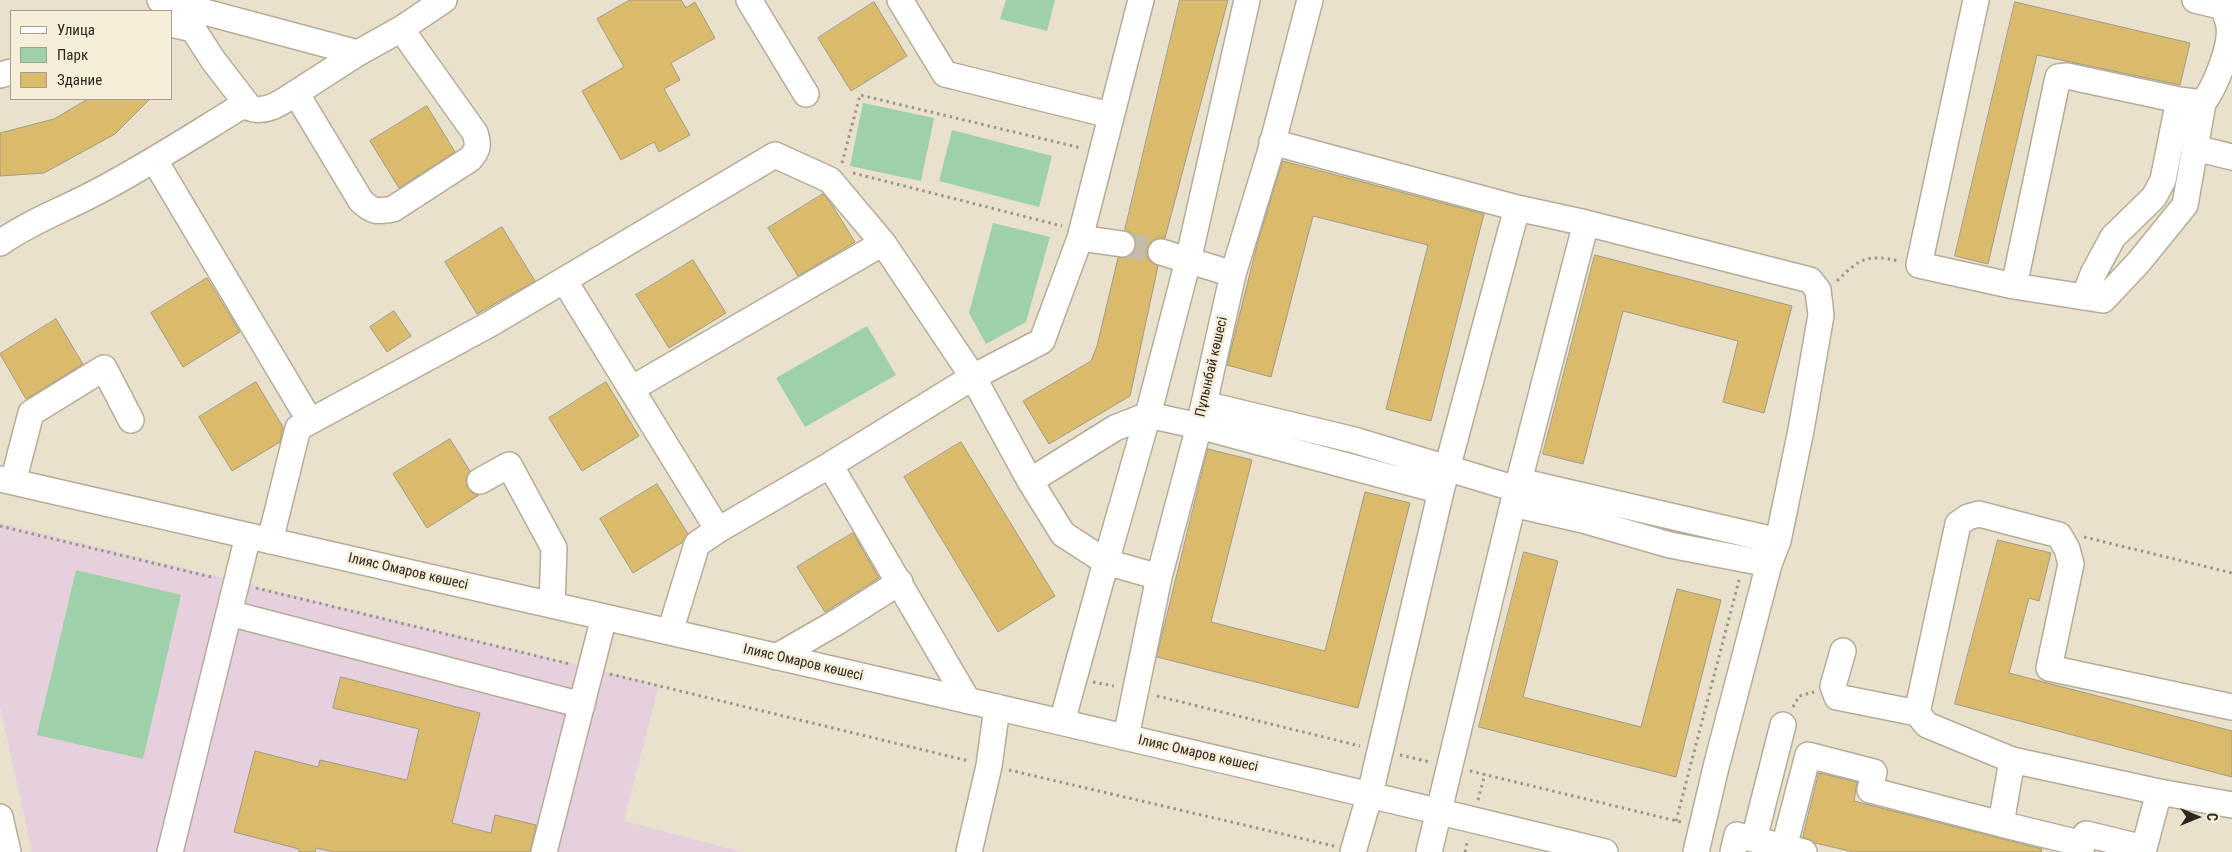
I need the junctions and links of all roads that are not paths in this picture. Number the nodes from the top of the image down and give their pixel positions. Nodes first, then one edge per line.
1 (444, 0) edge
2 (749, 0) edge
3 (900, 0) edge
4 (1141, 0) edge
5 (1247, 0) edge
6 (1310, 0) edge
7 (1976, 0) edge
8 (2195, 0) edge
9 (177, 15) edge
10 (401, 29) junction
11 (358, 53) junction
12 (296, 93) junction
13 (806, 94) dead end
14 (2191, 102) junction
15 (245, 104) junction
16 (1110, 115) junction
17 (1272, 142) junction
18 (2196, 148) junction
19 (2232, 157) edge
20 (155, 160) junction
21 (1517, 208) junction
22 (1586, 223) junction
23 (1080, 234) junction
24 (0, 243) edge
25 (882, 243) junction
26 (1122, 244) tunnel mouth
27 (1161, 252) tunnel mouth
28 (1188, 261) junction
29 (1234, 274) junction
30 (564, 280) junction
31 (2014, 286) junction
32 (2084, 297) junction
33 (973, 376) junction
34 (631, 389) junction
35 (1148, 415) junction
36 (1201, 415) junction
37 (131, 420) dead end
38 (310, 421) junction
39 (1354, 440) junction
40 (830, 465) junction
41 (1348, 466) junction
42 (1444, 479) junction
43 (7, 480) edge
44 (480, 481) dead end
45 (1030, 481) junction
46 (1516, 492) junction
47 (1675, 517) junction
48 (718, 530) junction
49 (259, 538) junction
50 (1778, 540) junction
51 (1670, 545) junction
52 (1106, 562) junction
53 (1769, 564) junction
54 (1159, 577) junction
55 (900, 582) junction
56 (552, 605) junction
57 (229, 613) junction
58 (604, 617) junction
59 (670, 632) junction
60 (1843, 651) dead end
61 (776, 657) junction
62 (968, 701) junction
63 (582, 705) junction
64 (997, 707) junction
65 (2232, 707) edge
66 (1917, 713) junction
67 (1062, 722) junction
68 (1783, 725) road end
69 (1126, 737) junction
70 (2012, 760) junction
71 (2159, 792) junction
72 (1370, 794) junction
73 (2232, 805) edge
74 (1439, 811) junction
75 (0, 817) edge
76 (2001, 824) junction
77 (1754, 839) junction
78 (1794, 850) edge
79 (2143, 850) edge
80 (1353, 851) edge
81 (8, 852) edge
82 (170, 852) edge
83 (544, 852) edge
84 (969, 852) edge
85 (1429, 852) edge
86 (1605, 852) edge
87 (1696, 852) edge
88 (1733, 852) edge

1 - 10 street
2 - 13 street
3 - 16 street
4 - 16 street
5 - 28 street
6 - 17 street, Пұлынбай көшесі
7 - 31 street
8 - 14 street
9 - 11 street
9 - 15 street
10 - 11 street
10 - 12 street
11 - 12 street
12 - 15 street
14 - 18 street
14 - 31 street
14 - 32 street
15 - 20 street
16 - 23 street
17 - 21 street
17 - 29 street, Пұлынбай көшесі
18 - 19 street
18 - 32 street
20 - 24 street
20 - 38 street
21 - 22 street
21 - 42 street
22 - 46 street
22 - 50 street
23 - 26 street
23 - 33 street
25 - 30 street
25 - 33 street
25 - 34 street
27 - 28 street
28 - 29 street
28 - 35 street
29 - 36 street, Пұлынбай көшесі
30 - 34 street
30 - 38 street
31 - 32 street
33 - 40 street
33 - 45 street
34 - 48 street
35 - 36 street
35 - 45 street
35 - 52 street
36 - 39 street
36 - 41 street
36 - 54 street, Пұлынбай көшесі
37 - 43 street
38 - 49 street
39 - 41 street
39 - 42 street
40 - 48 street
40 - 55 street
41 - 42 street
42 - 46 street
42 - 72 street
43 - 49 street, Ілияс Омаров көшесі
44 - 56 street
45 - 52 street
46 - 47 street
46 - 51 street
46 - 74 street
47 - 50 street
47 - 51 street
48 - 59 street
49 - 56 street, Ілияс Омаров көшесі
49 - 57 street
50 - 53 street
51 - 53 street
52 - 54 street
52 - 67 street
53 - 87 street
54 - 69 street, Пұлынбай көшесі
55 - 61 street
55 - 62 street
56 - 58 street, Ілияс Омаров көшесі
57 - 63 street
57 - 82 street
58 - 59 street, Ілияс Омаров көшесі
58 - 63 street
59 - 61 street, Ілияс Омаров көшесі
60 - 66 street
61 - 62 street, Ілияс Омаров көшесі
62 - 64 street, Ілияс Омаров көшесі
63 - 83 street
64 - 67 street, Ілияс Омаров көшесі
64 - 84 street
65 - 66 street
66 - 70 street
67 - 69 street, Ілияс Омаров көшесі
68 - 77 street
69 - 72 street, Ілияс Омаров көшесі
70 - 71 street
70 - 76 street
71 - 73 street
71 - 79 street
72 - 74 street, Ілияс Омаров көшесі
72 - 80 street
74 - 85 street
74 - 86 street, Ілияс Омаров көшесі
75 - 81 street
76 - 78 street
76 - 79 street
77 - 78 street
77 - 88 street

